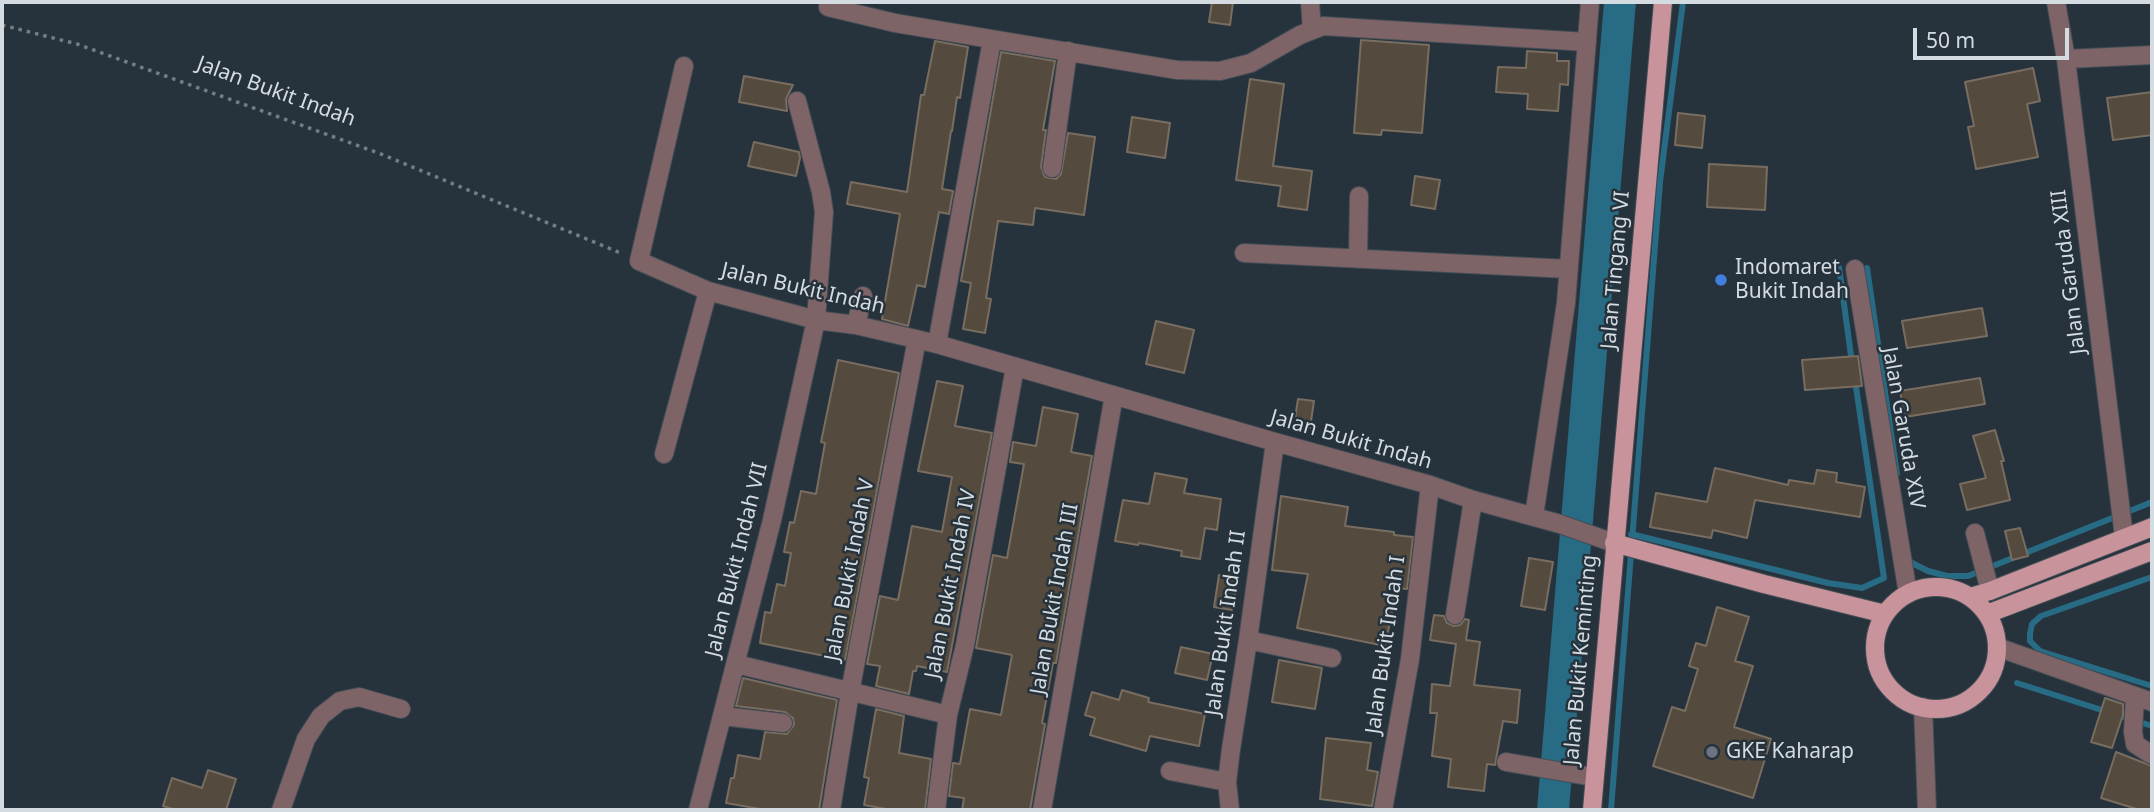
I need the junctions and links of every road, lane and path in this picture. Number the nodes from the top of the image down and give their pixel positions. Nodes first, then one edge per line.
1 (1310, 2) edge
2 (1590, 2) edge
3 (1663, 2) edge
4 (2056, 2) edge
5 (828, 7) dead end
6 (2, 25) edge
7 (1312, 30) junction
8 (992, 40) junction
9 (1587, 41) junction
10 (1068, 51) junction
11 (2152, 55) edge
12 (2066, 58) junction
13 (684, 66) dead end
14 (797, 101) dead end
15 (1052, 168) dead end
16 (1359, 196) dead end
17 (1244, 253) dead end
18 (1358, 259) junction
19 (639, 261) junction
20 (1569, 269) junction
21 (1855, 269) dead end
22 (708, 291) junction
23 (863, 296) dead end
24 (816, 320) junction
25 (856, 325) junction
26 (917, 338) junction
27 (937, 344) junction
28 (1015, 367) junction
29 (1114, 395) junction
30 (1275, 442) junction
31 (664, 454) dead end
32 (1430, 485) junction
33 (1473, 500) junction
34 (1534, 516) junction
35 (2152, 527) edge
36 (1975, 533) dead end
37 (2124, 537) junction
38 (1614, 543) junction
39 (2152, 551) edge
40 (1990, 591) junction
41 (1908, 594) junction
42 (1970, 597) junction
43 (1885, 614) junction
44 (1987, 614) junction
45 (1455, 615) dead end
46 (1248, 640) junction
47 (1997, 647) junction
48 (1332, 658) dead end
49 (736, 664) junction
50 (850, 692) junction
51 (2144, 699) edge
52 (1923, 708) junction
53 (401, 709) dead end
54 (948, 715) junction
55 (722, 716) junction
56 (783, 723) dead end
57 (2152, 755) edge
58 (1506, 762) dead end
59 (1170, 771) dead end
60 (1593, 777) junction
61 (1227, 782) junction
62 (281, 810) edge
63 (698, 810) edge
64 (831, 810) edge
65 (936, 810) edge
66 (1042, 810) edge
67 (1230, 810) edge
68 (1384, 810) edge
69 (1592, 810) edge
70 (1927, 810) edge

1 - 7 street
2 - 9 street
3 - 38 main road, Jalan Tingang VI
4 - 12 street, Jalan Garuda XIII
5 - 8 street
6 - 19 path, Jalan Bukit Indah
7 - 9 street
7 - 10 street
8 - 10 street
8 - 27 street
9 - 20 street
10 - 15 street
11 - 12 street
12 - 37 street, Jalan Garuda XIII
13 - 19 street
14 - 24 street, Jalan Bukit Indah VII
16 - 18 street
17 - 18 street
18 - 20 street
19 - 22 street, Jalan Bukit Indah
20 - 34 street
21 - 41 street, Jalan Garuda XIV
22 - 24 street, Jalan Bukit Indah
22 - 31 street
23 - 25 street
24 - 25 street, Jalan Bukit Indah
24 - 49 street, Jalan Bukit Indah VII
25 - 26 street, Jalan Bukit Indah
26 - 27 street, Jalan Bukit Indah
26 - 50 street, Jalan Bukit Indah V
27 - 28 street, Jalan Bukit Indah
28 - 29 street, Jalan Bukit Indah
28 - 54 street, Jalan Bukit Indah IV
29 - 30 street, Jalan Bukit Indah
29 - 66 street, Jalan Bukit Indah III
30 - 32 street, Jalan Bukit Indah
30 - 46 street, Jalan Bukit Indah II
32 - 33 street, Jalan Bukit Indah
32 - 68 street, Jalan Bukit Indah I
33 - 34 street, Jalan Bukit Indah
33 - 45 street
34 - 38 street, Jalan Bukit Indah
35 - 37 main road
36 - 40 street
37 - 40 main road
38 - 43 main road, Jalan Bukit Keminting
38 - 60 main road, Jalan Bukit Keminting
39 - 44 main road
40 - 42 main road
41 - 42 main road
41 - 43 main road
42 - 44 main road
43 - 52 main road
44 - 47 main road
46 - 48 street
46 - 61 street, Jalan Bukit Indah II
47 - 51 street
47 - 52 main road
49 - 50 street
49 - 55 street, Jalan Bukit Indah VII
50 - 54 street
50 - 64 street, Jalan Bukit Indah V
51 - 57 street
52 - 70 street
53 - 62 street
54 - 65 street, Jalan Bukit Indah IV
55 - 56 street
55 - 63 street, Jalan Bukit Indah VII
58 - 60 street
59 - 61 street
60 - 69 main road, Jalan Bukit Keminting
61 - 67 street, Jalan Bukit Indah II

